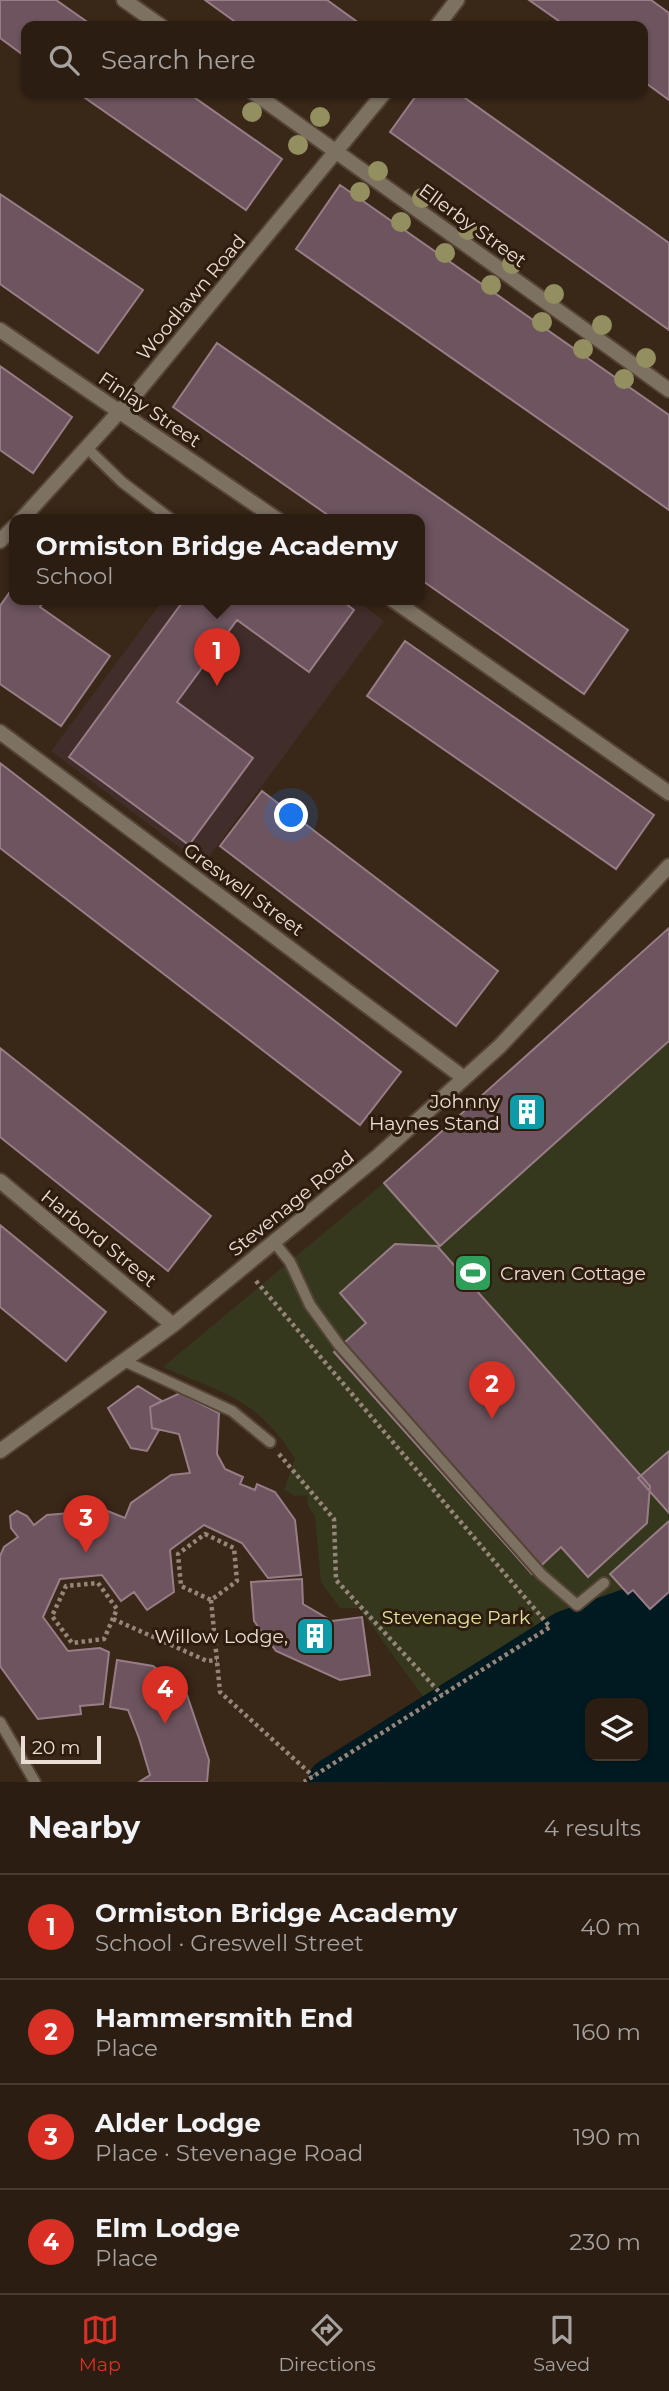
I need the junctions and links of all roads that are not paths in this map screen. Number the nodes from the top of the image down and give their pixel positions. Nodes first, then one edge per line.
1 (124, 0) edge
2 (457, 0) edge
3 (154, 21) edge
4 (440, 21) edge
5 (261, 98) edge
6 (380, 98) edge
7 (338, 151) junction
8 (0, 330) edge
9 (669, 390) edge
10 (119, 411) junction
11 (88, 449) junction
12 (26, 514) edge
13 (164, 514) edge
14 (269, 514) edge
15 (400, 605) edge
16 (0, 732) edge
17 (669, 793) edge
18 (668, 868) edge
19 (464, 1078) junction
20 (0, 1181) edge
21 (274, 1242) junction
22 (173, 1325) junction
23 (124, 1361) junction
24 (270, 1443) road end
25 (0, 1451) edge
26 (604, 1583) dead end
27 (0, 1722) edge
28 (35, 1782) edge

1 - 3 street
2 - 4 street
5 - 7 street, Ellerby Street
6 - 7 street, Woodlawn Road
7 - 9 street, Ellerby Street
7 - 10 street, Woodlawn Road
8 - 10 street, Finlay Street
10 - 11 street, Woodlawn Road
10 - 14 street, Finlay Street
11 - 12 street, Woodlawn Road
11 - 13 lane
15 - 17 street
16 - 19 street, Greswell Street
18 - 19 street, Stevenage Road
19 - 21 street, Stevenage Road
20 - 22 street, Harbord Street
21 - 22 street, Stevenage Road
21 - 26 lane
22 - 23 street, Stevenage Road
23 - 24 lane
23 - 25 street, Stevenage Road
27 - 28 lane

